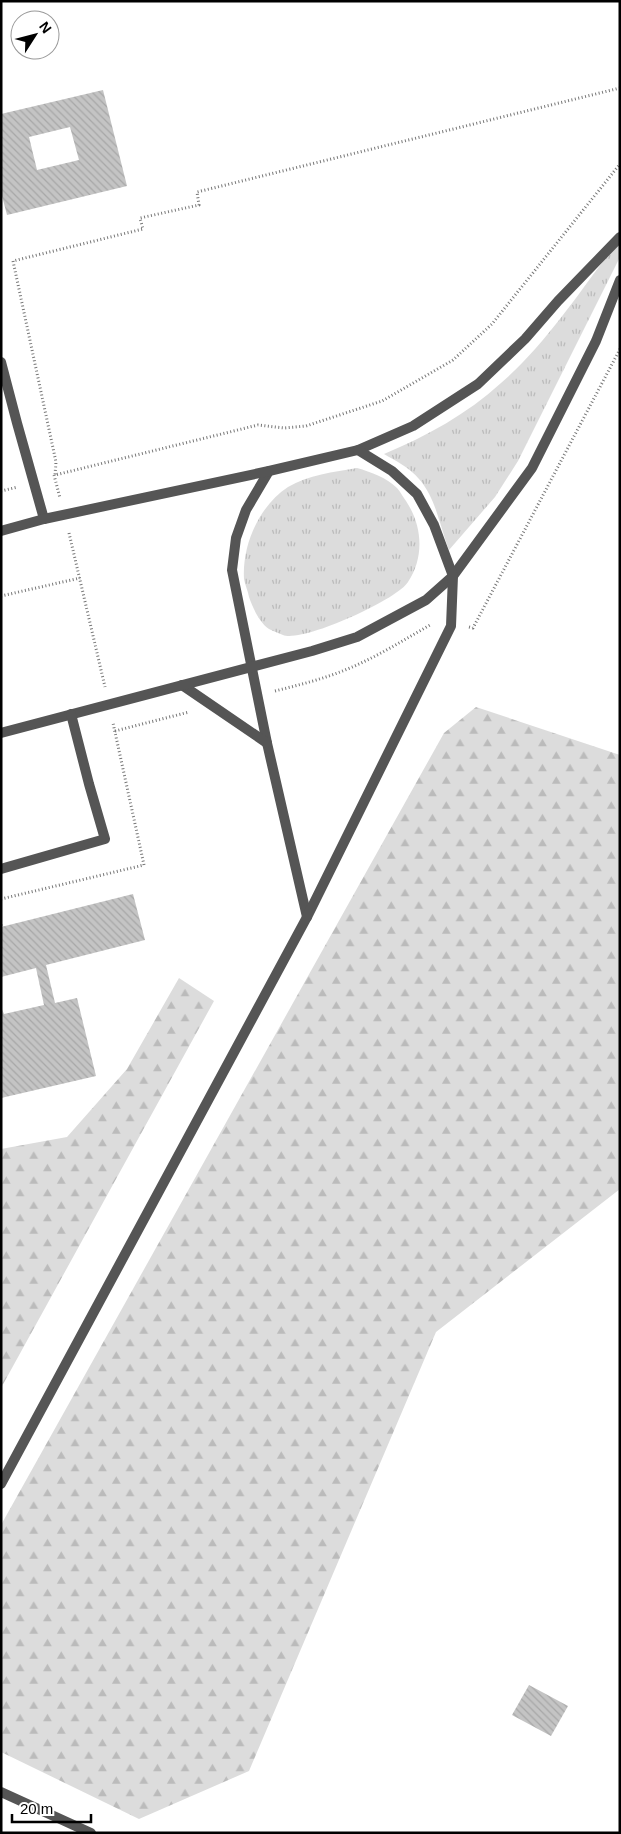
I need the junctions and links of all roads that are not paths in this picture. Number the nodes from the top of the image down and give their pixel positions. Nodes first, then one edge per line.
1 (620, 237) edge
2 (620, 280) edge
3 (1, 362) edge
4 (358, 450) junction
5 (268, 471) junction
6 (44, 519) junction
7 (1, 531) edge
8 (453, 576) junction
9 (251, 667) junction
10 (182, 685) junction
11 (71, 714) junction
12 (1, 733) edge
13 (267, 743) junction
14 (1, 868) edge
15 (307, 917) junction
16 (1, 1484) edge
17 (1, 1792) edge
18 (91, 1833) edge

1 - 4 lane
2 - 8 lane
3 - 6 lane
4 - 5 lane
4 - 8 lane
5 - 6 lane
5 - 9 lane
6 - 7 lane
8 - 9 lane
8 - 15 lane
9 - 10 lane
9 - 13 lane
10 - 11 lane
10 - 13 lane
11 - 12 lane
11 - 14 lane
13 - 15 lane
15 - 16 lane
17 - 18 lane

